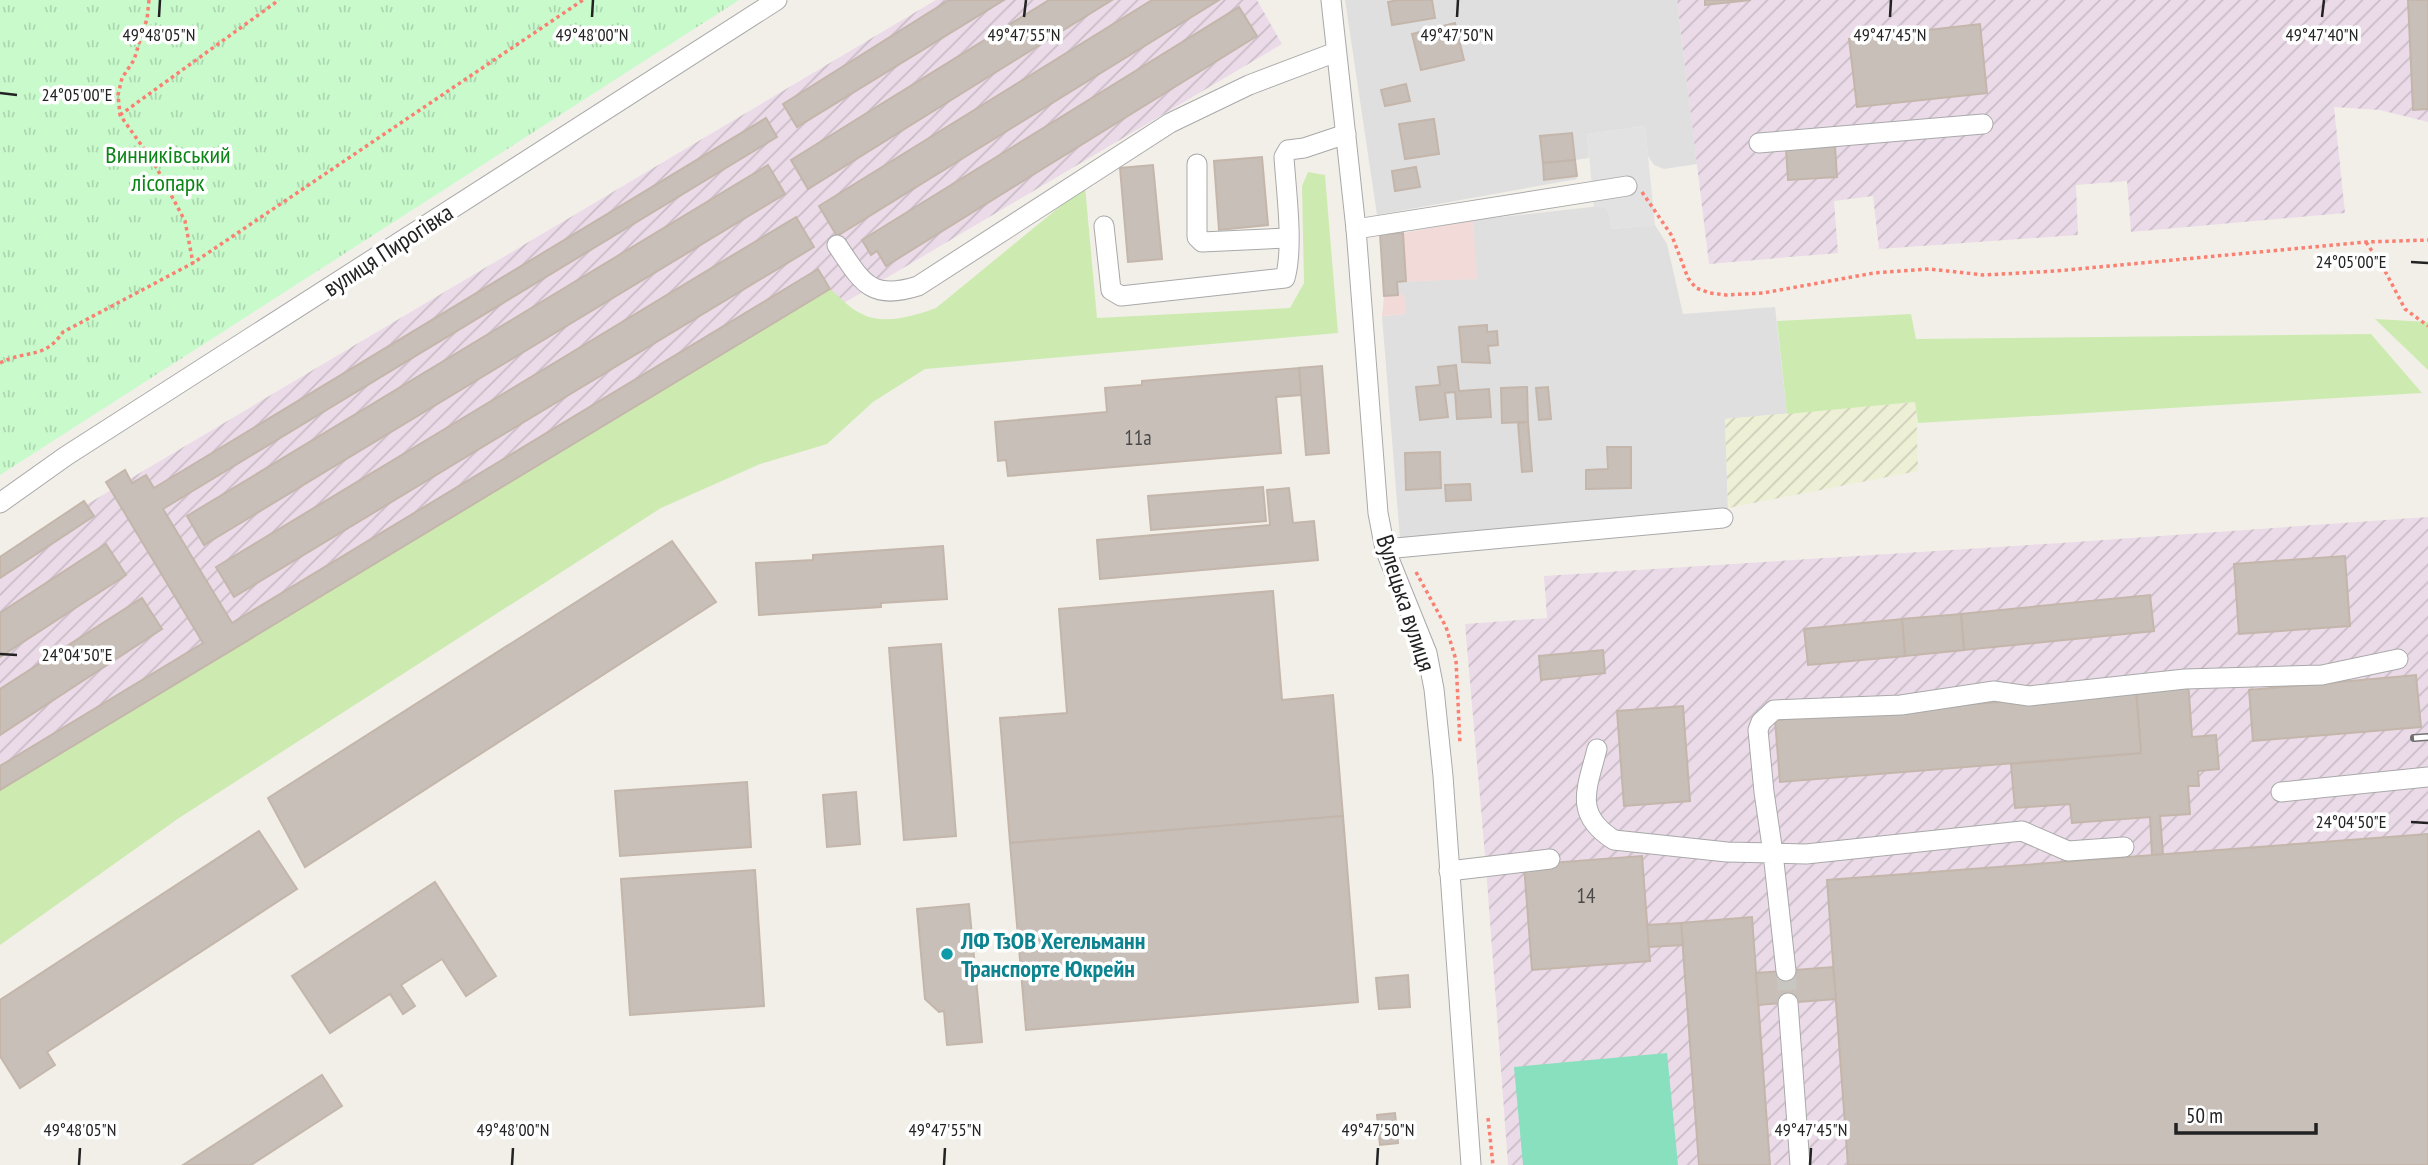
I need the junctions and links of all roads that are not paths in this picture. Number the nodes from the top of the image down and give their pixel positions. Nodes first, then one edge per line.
1 (777, 0) edge
2 (1331, 0) edge
3 (1336, 52) junction
4 (1983, 124) dead end
5 (1346, 134) junction
6 (1759, 142) dead end
7 (1198, 164) dead end
8 (1632, 185) road end
9 (1104, 226) dead end
10 (1356, 229) junction
11 (1288, 238) junction
12 (837, 245) dead end
13 (0, 503) edge
14 (1723, 518) dead end
15 (1393, 547) junction
16 (2398, 659) dead end
17 (1597, 749) dead end
18 (2428, 777) edge
19 (2281, 792) dead end
20 (2124, 847) dead end
21 (1773, 853) junction
22 (1550, 859) dead end
23 (1449, 871) junction
24 (1786, 971) tunnel mouth
25 (1788, 1003) tunnel mouth
26 (1471, 1165) edge
27 (1800, 1165) edge

1 - 13 street, вулиця Пирогівка
2 - 3 street, Вулецька вулиця
3 - 5 street, Вулецька вулиця
3 - 12 street
4 - 6 street
5 - 10 street, Вулецька вулиця
5 - 11 street
7 - 11 street
8 - 10 street
9 - 11 street
10 - 15 street, Вулецька вулиця
14 - 15 street
15 - 23 street, Вулецька вулиця
16 - 21 street
17 - 21 street
18 - 19 street
20 - 21 street
21 - 24 street
22 - 23 street
23 - 26 street, Вулецька вулиця
25 - 27 street

